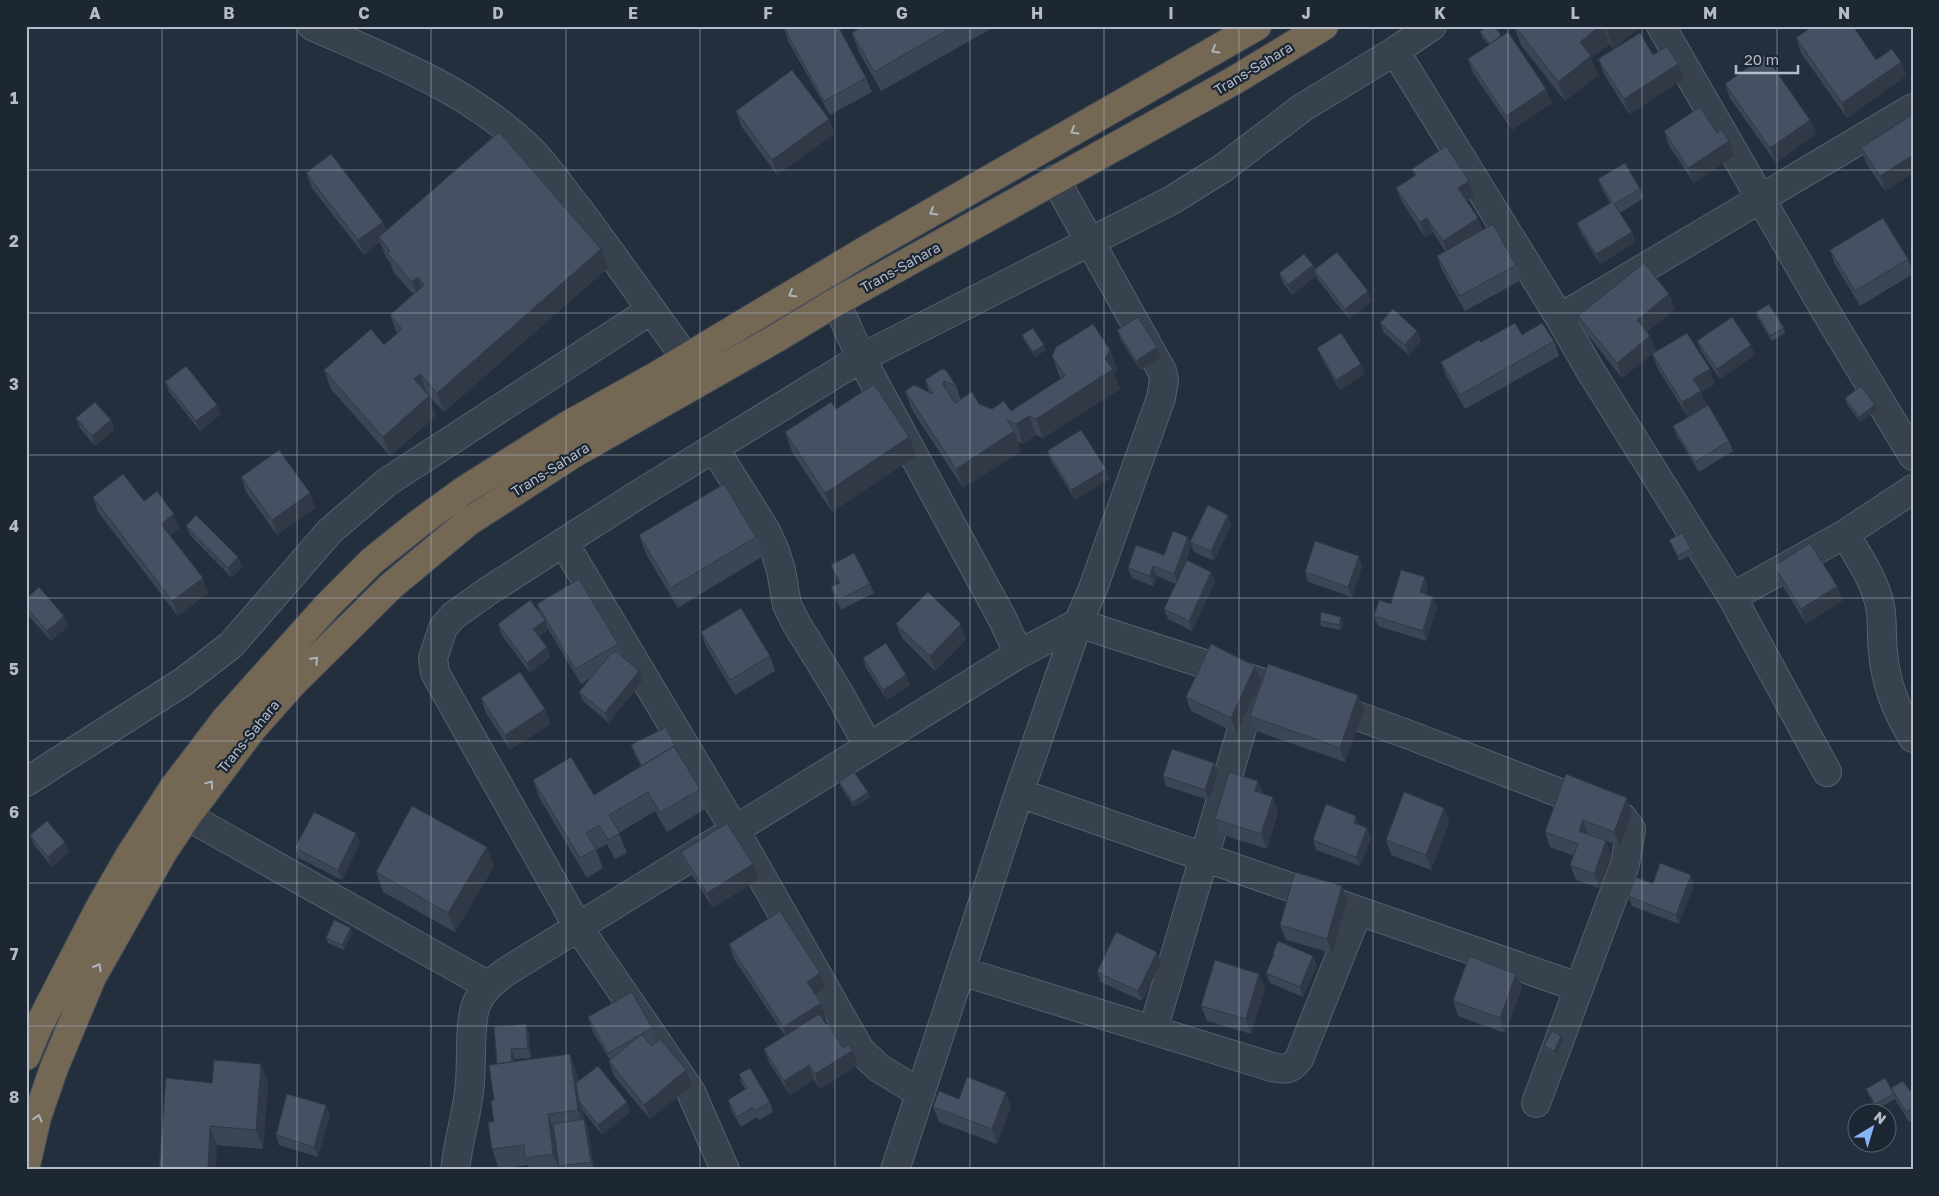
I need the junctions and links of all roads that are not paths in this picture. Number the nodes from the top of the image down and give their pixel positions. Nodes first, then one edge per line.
1 (312, 26) edge
2 (1257, 26) edge
3 (1324, 26) edge
4 (1432, 26) edge
5 (1661, 26) edge
6 (1395, 51) junction
7 (1913, 108) edge
8 (1056, 179) junction
9 (1761, 199) junction
10 (1089, 242) junction
11 (836, 302) junction
12 (651, 310) junction
13 (1560, 318) junction
14 (684, 357) junction
15 (861, 358) junction
16 (714, 448) junction
17 (1913, 456) edge
18 (1913, 490) edge
19 (1846, 534) junction
20 (564, 543) junction
21 (1732, 597) junction
22 (1078, 623) junction
23 (1017, 655) junction
24 (1256, 681) junction
25 (1913, 738) edge
26 (869, 747) junction
27 (1827, 772) dead end
28 (26, 782) edge
29 (1019, 793) junction
30 (187, 816) junction
31 (734, 830) junction
32 (1204, 857) junction
33 (1358, 911) junction
34 (578, 928) junction
35 (961, 971) junction
36 (488, 986) junction
37 (1578, 987) junction
38 (1153, 1030) junction
39 (26, 1056) edge
40 (920, 1093) junction
41 (1536, 1103) dead end
42 (26, 1165) edge
43 (455, 1170) edge
44 (725, 1170) edge
45 (895, 1170) edge

1 - 12 street
2 -> 14 highway, Trans-Sahara
3 - 8 highway, Trans-Sahara
4 - 6 street
5 - 9 street
6 - 10 street
6 - 13 street
7 - 9 street
8 - 10 street
8 - 11 highway, Trans-Sahara
9 - 13 street
9 - 17 street
10 - 15 street
10 - 22 street
11 - 15 street
30 -> 11 highway, Trans-Sahara
12 - 14 street
12 - 28 street
13 - 21 street
14 - 39 highway, Trans-Sahara
15 - 16 street
15 - 23 street
16 - 20 street
16 - 26 street
18 - 19 street
19 - 21 street
19 - 25 street
20 - 31 street
20 - 34 street
21 - 27 street
22 - 23 street
22 - 24 street
22 - 29 street
23 - 26 street
24 - 32 street
24 - 37 street
26 - 31 street
29 - 32 street
29 - 35 street
30 - 36 street
42 -> 30 highway, Trans-Sahara
31 - 34 street
31 - 40 street
32 - 33 street
32 - 38 street
33 - 37 street
33 - 38 street
34 - 36 street
34 - 44 street
35 - 38 street
35 - 40 street
36 - 43 street
37 - 41 street
40 - 45 street

